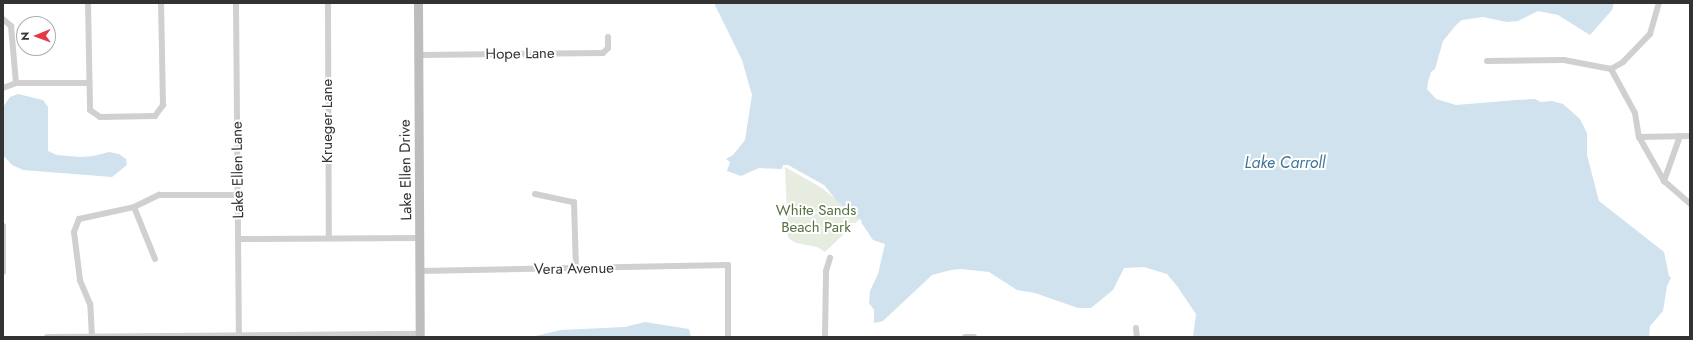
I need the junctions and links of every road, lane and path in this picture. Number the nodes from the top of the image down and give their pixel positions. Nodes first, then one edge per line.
1 (88, 3) edge
2 (161, 3) edge
3 (236, 3) edge
4 (328, 3) edge
5 (418, 3) edge
6 (1659, 3) edge
7 (3, 19) edge
8 (608, 37) dead end
9 (418, 55) junction
10 (1487, 60) dead end
11 (1611, 69) junction
12 (16, 83) junction
13 (89, 83) junction
14 (3, 88) edge
15 (1680, 136) junction
16 (1690, 136) edge
17 (1639, 137) junction
18 (1664, 181) junction
19 (535, 194) dead end
20 (238, 195) junction
21 (1690, 204) edge
22 (134, 207) junction
23 (3, 226) edge
24 (329, 238) junction
25 (421, 238) junction
26 (238, 239) junction
27 (830, 258) dead end
28 (155, 259) dead end
29 (576, 270) junction
30 (420, 271) junction
31 (3, 272) edge
32 (1136, 328) dead end
33 (420, 336) edge
34 (47, 337) edge
35 (92, 337) edge
36 (239, 337) edge
37 (728, 337) edge
38 (825, 337) edge
39 (965, 337) edge
40 (974, 337) edge
41 (1136, 337) edge

1 - 13 street
2 - 13 street
3 - 20 street, Lake Ellen Lane
4 - 24 street, Krueger Lane
5 - 9 street, Lake Ellen Drive
6 - 11 street
7 - 12 street
8 - 9 street, Hope Lane
9 - 25 street, Lake Ellen Drive
10 - 11 street
11 - 17 street
12 - 13 street
12 - 14 street
15 - 16 street
15 - 17 street
15 - 18 street
17 - 18 street
18 - 21 street
19 - 29 street
20 - 22 street
20 - 26 street, Lake Ellen Lane
22 - 28 street
22 - 35 street
23 - 31 street
24 - 25 street
24 - 26 street
25 - 30 street, Lake Ellen Drive
26 - 36 street, Lake Ellen Lane
27 - 38 street
29 - 30 street, Vera Avenue
29 - 37 street, Vera Avenue
30 - 33 street, Lake Ellen Drive
32 - 41 street
33 - 36 street
34 - 35 street
35 - 36 street
39 - 40 street

